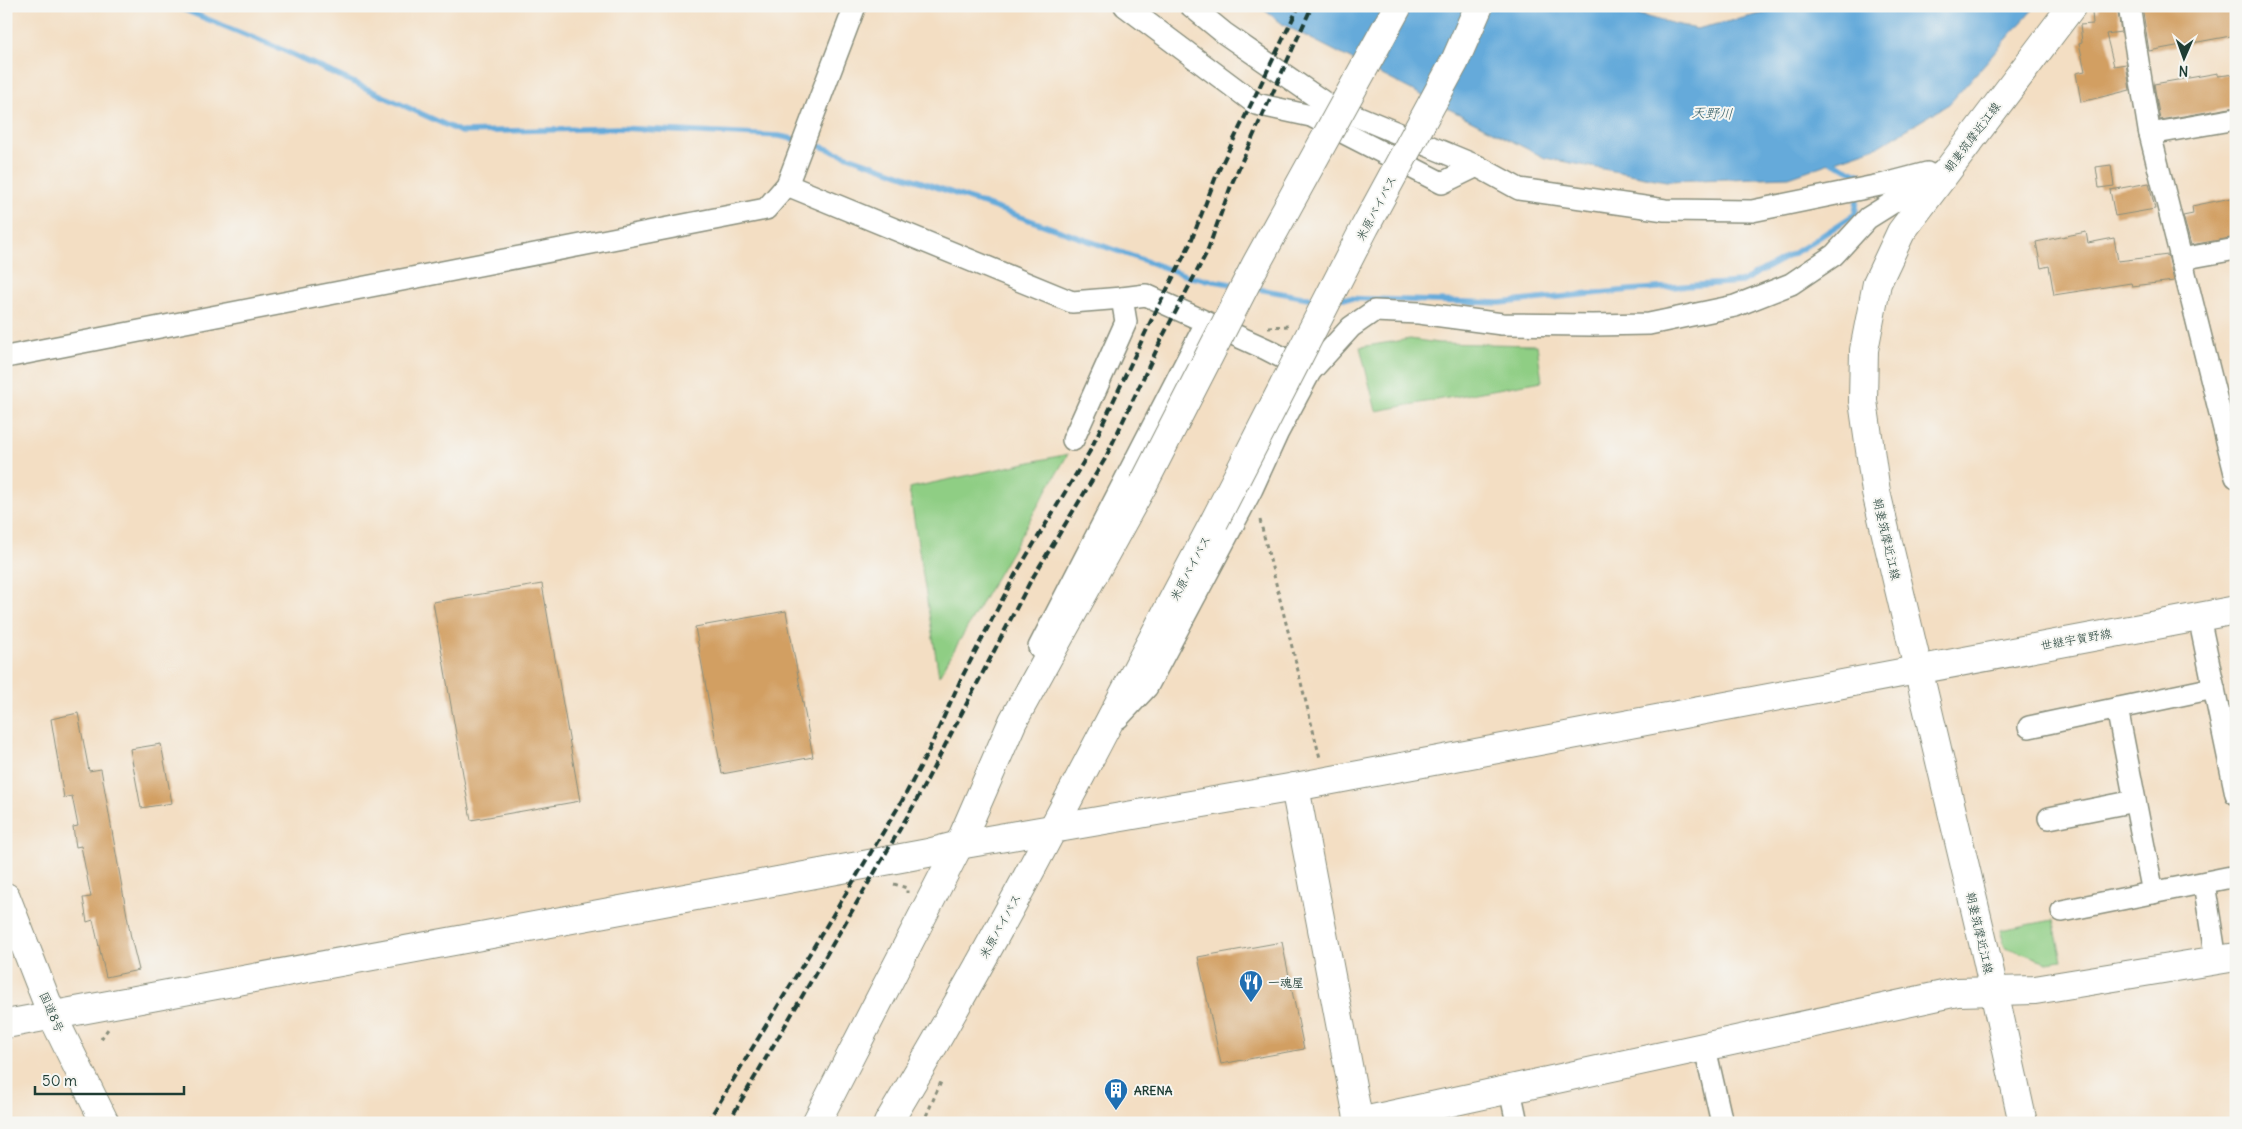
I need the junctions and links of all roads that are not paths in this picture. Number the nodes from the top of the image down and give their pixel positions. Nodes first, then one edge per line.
1 (855, 6) edge
2 (1125, 6) edge
3 (1191, 6) edge
4 (1398, 6) edge
5 (1479, 6) edge
6 (2072, 6) edge
7 (2129, 6) edge
8 (2236, 120) edge
9 (2150, 134) junction
10 (1477, 166) junction
11 (1949, 167) junction
12 (788, 184) junction
13 (2236, 249) edge
14 (2181, 259) junction
15 (1122, 298) junction
16 (1206, 323) junction
17 (6, 357) edge
18 (1310, 372) junction
19 (1073, 440) dead end
20 (2236, 477) edge
21 (2236, 610) edge
22 (2199, 617) junction
23 (1917, 668) junction
24 (2214, 688) junction
25 (2117, 708) junction
26 (1012, 721) junction
27 (2029, 727) dead end
28 (1102, 734) junction
29 (1295, 787) junction
30 (2236, 794) edge
31 (2135, 801) junction
32 (2049, 818) dead end
33 (1054, 828) junction
34 (959, 845) junction
35 (2236, 876) edge
36 (2204, 883) junction
37 (2153, 893) junction
38 (6, 898) edge
39 (2062, 911) dead end
40 (2226, 958) edge
41 (1993, 989) junction
42 (52, 1015) junction
43 (6, 1024) edge
44 (1704, 1048) junction
45 (1510, 1090) junction
46 (105, 1123) edge
47 (816, 1123) edge
48 (888, 1123) edge
49 (1359, 1123) edge
50 (1517, 1123) edge
51 (1722, 1123) edge
52 (2023, 1123) edge

1 - 12 street
2 - 10 street
3 - 10 street
4 - 26 main road, bridge
5 - 28 main road, 米原バイパス, bridge
6 - 11 main road, 朝妻筑摩近江線
7 - 9 street
8 - 9 street
9 - 14 street
10 - 11 street
11 - 18 street
11 - 23 main road, 朝妻筑摩近江線
12 - 15 street
12 - 17 street
13 - 14 street
14 - 20 street
15 - 16 street
15 - 19 street
16 - 18 street
16 - 26 street
18 - 28 street
21 - 22 main road, 世継宇賀野線
22 - 23 main road, 世継宇賀野線
22 - 24 street
23 - 29 main road, 世継宇賀野線
23 - 41 main road, 朝妻筑摩近江線
24 - 25 street
24 - 30 street
25 - 27 street
25 - 31 street
26 - 34 main road
28 - 33 main road, 米原バイパス
29 - 33 main road, 世継宇賀野線
29 - 49 main road
31 - 32 street
31 - 37 street
33 - 34 main road, 世継宇賀野線
33 - 48 main road, 米原バイパス
34 - 42 main road, 世継宇賀野線
34 - 47 main road
35 - 36 street
36 - 37 street
36 - 40 street
37 - 39 street
38 - 42 main road, 国道8号
40 - 41 main road
41 - 44 main road
41 - 52 main road, 朝妻筑摩近江線
42 - 43 main road, 世継宇賀野線
42 - 46 main road, 国道8号
44 - 45 main road
44 - 51 street
45 - 49 main road
45 - 50 street

